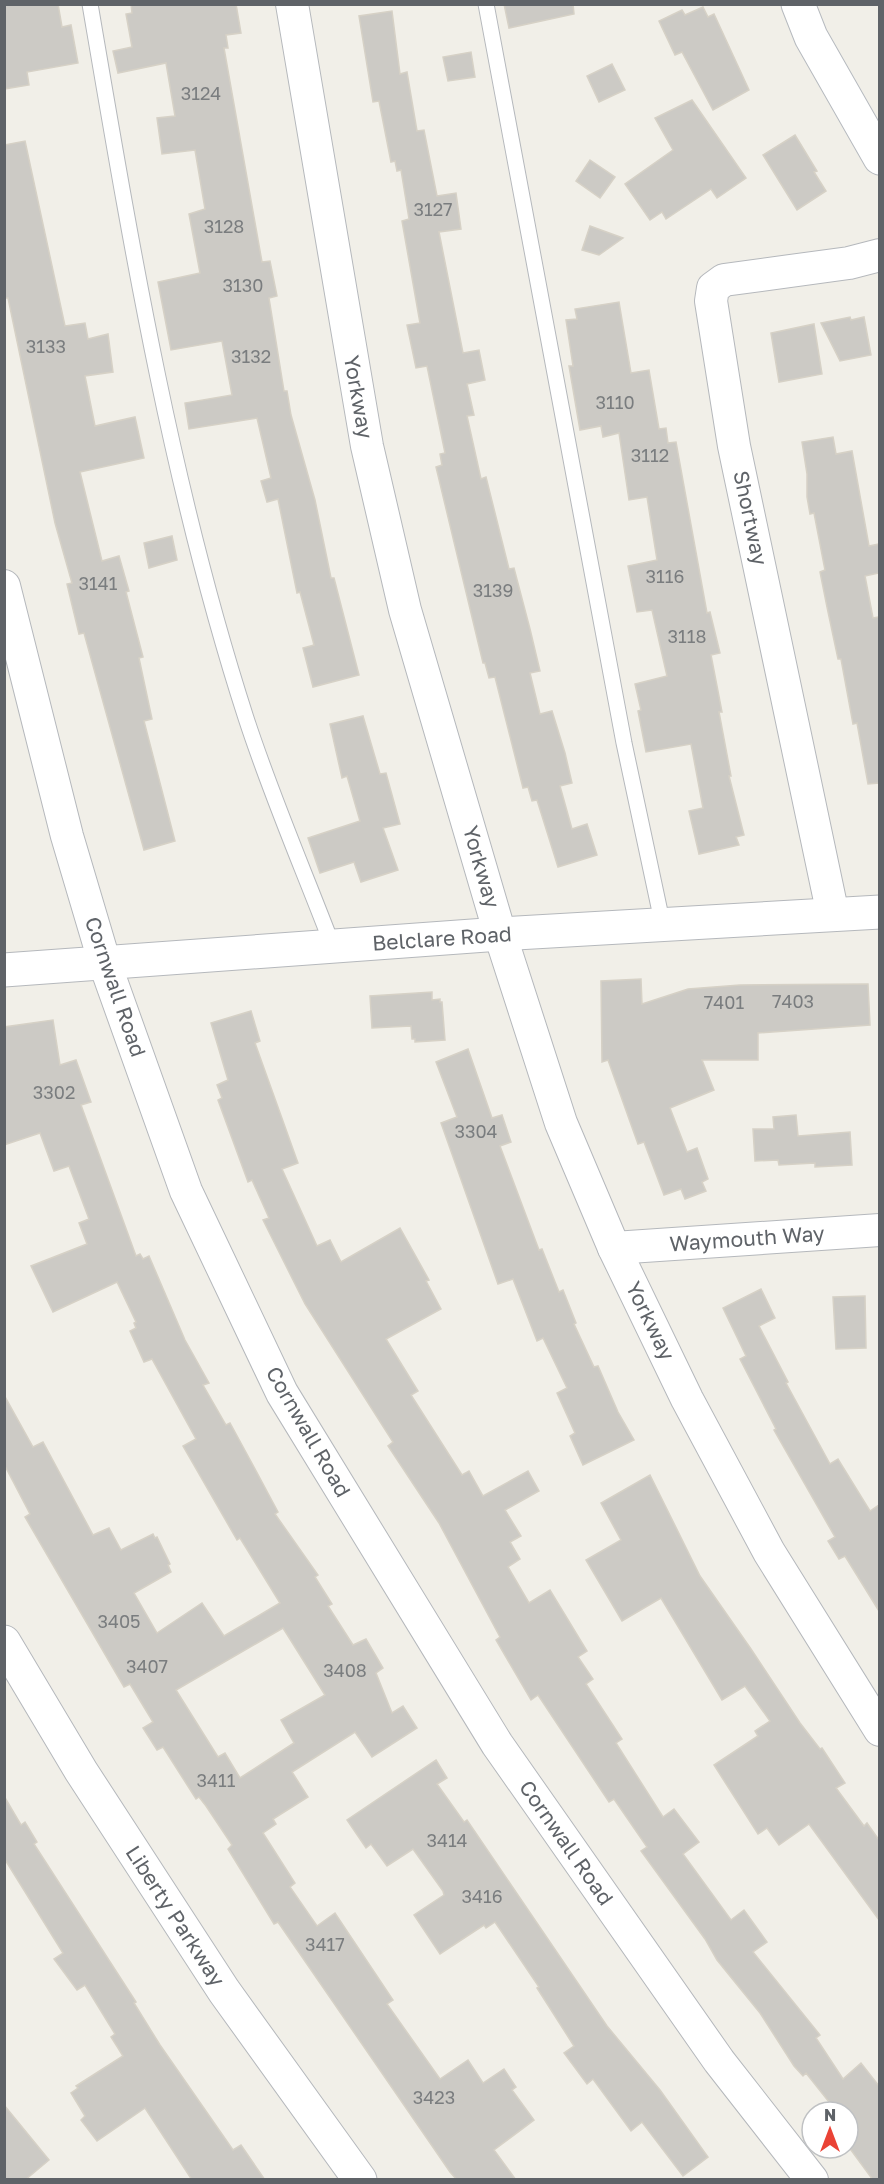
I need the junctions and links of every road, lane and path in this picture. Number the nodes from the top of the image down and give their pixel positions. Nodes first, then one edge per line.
1 (90, 4) edge
2 (292, 4) edge
3 (486, 4) edge
4 (798, 4) edge
5 (879, 158) edge
6 (879, 255) edge
7 (4, 586) edge
8 (879, 912) edge
9 (833, 915) junction
10 (663, 926) junction
11 (500, 934) junction
12 (333, 947) junction
13 (105, 964) junction
14 (4, 970) edge
15 (879, 1230) edge
16 (614, 1248) junction
17 (4, 1642) edge
18 (879, 1731) edge
19 (360, 2180) edge
20 (812, 2180) edge

1 - 12 lane
2 - 11 street, Yorkway
3 - 10 lane
4 - 5 street
6 - 9 street, Shortway
7 - 13 street, Cornwall Road
8 - 9 street, Belclare Road
9 - 10 street, Belclare Road
10 - 11 street, Belclare Road
11 - 12 street, Belclare Road
11 - 16 street, Yorkway
12 - 13 street, Belclare Road
13 - 14 street, Belclare Road
13 - 20 street, Cornwall Road
15 - 16 street, Waymouth Way
16 - 18 street, Yorkway
17 - 19 street, Liberty Parkway

